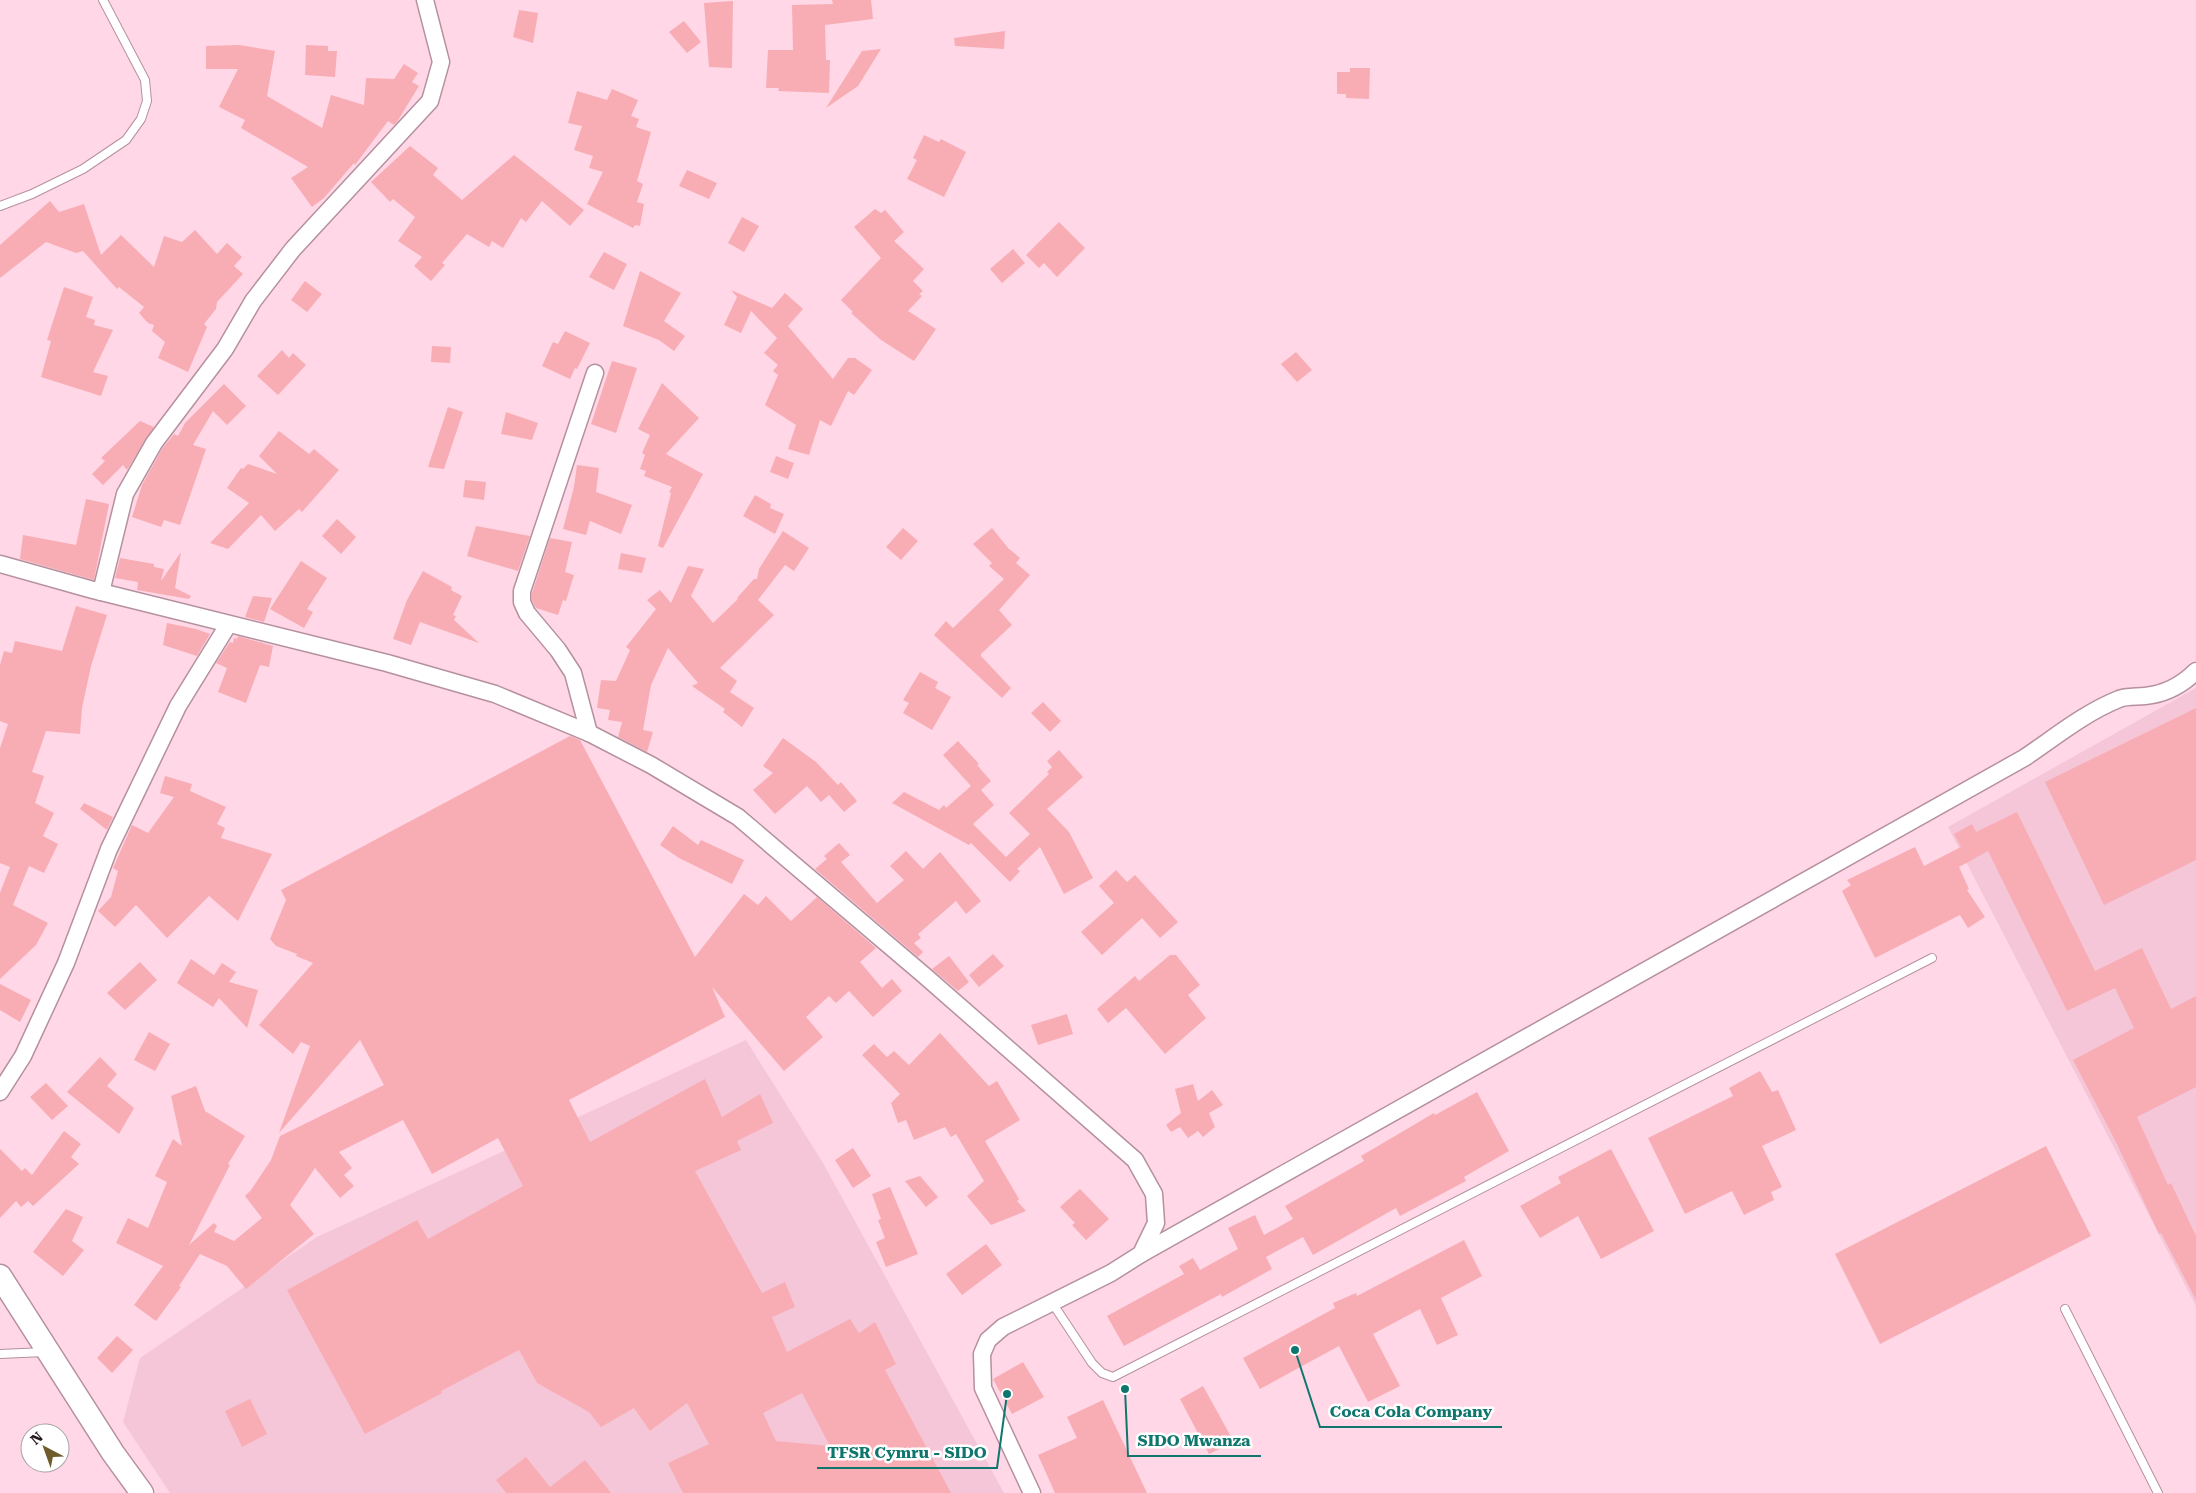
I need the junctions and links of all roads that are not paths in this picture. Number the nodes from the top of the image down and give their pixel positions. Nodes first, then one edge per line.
1 (103, 0) edge
2 (425, 0) edge
3 (0, 206) edge
4 (595, 373) dead end
5 (0, 564) edge
6 (101, 592) junction
7 (228, 625) junction
8 (2196, 671) edge
9 (590, 733) junction
10 (1932, 958) dead end
11 (0, 1092) edge
12 (1141, 1254) junction
13 (0, 1276) edge
14 (1052, 1301) junction
15 (2065, 1308) dead end
16 (48, 1352) junction
17 (0, 1354) edge
18 (142, 1493) edge
19 (1032, 1493) edge
20 (2158, 1493) edge

1 - 3 lane
2 - 6 street
4 - 9 street
5 - 6 street
6 - 7 street
7 - 9 street
7 - 11 street
8 - 12 street
9 - 12 street
10 - 14 lane
12 - 14 street
13 - 16 main road
14 - 19 street
15 - 20 lane
16 - 17 lane
16 - 18 main road

